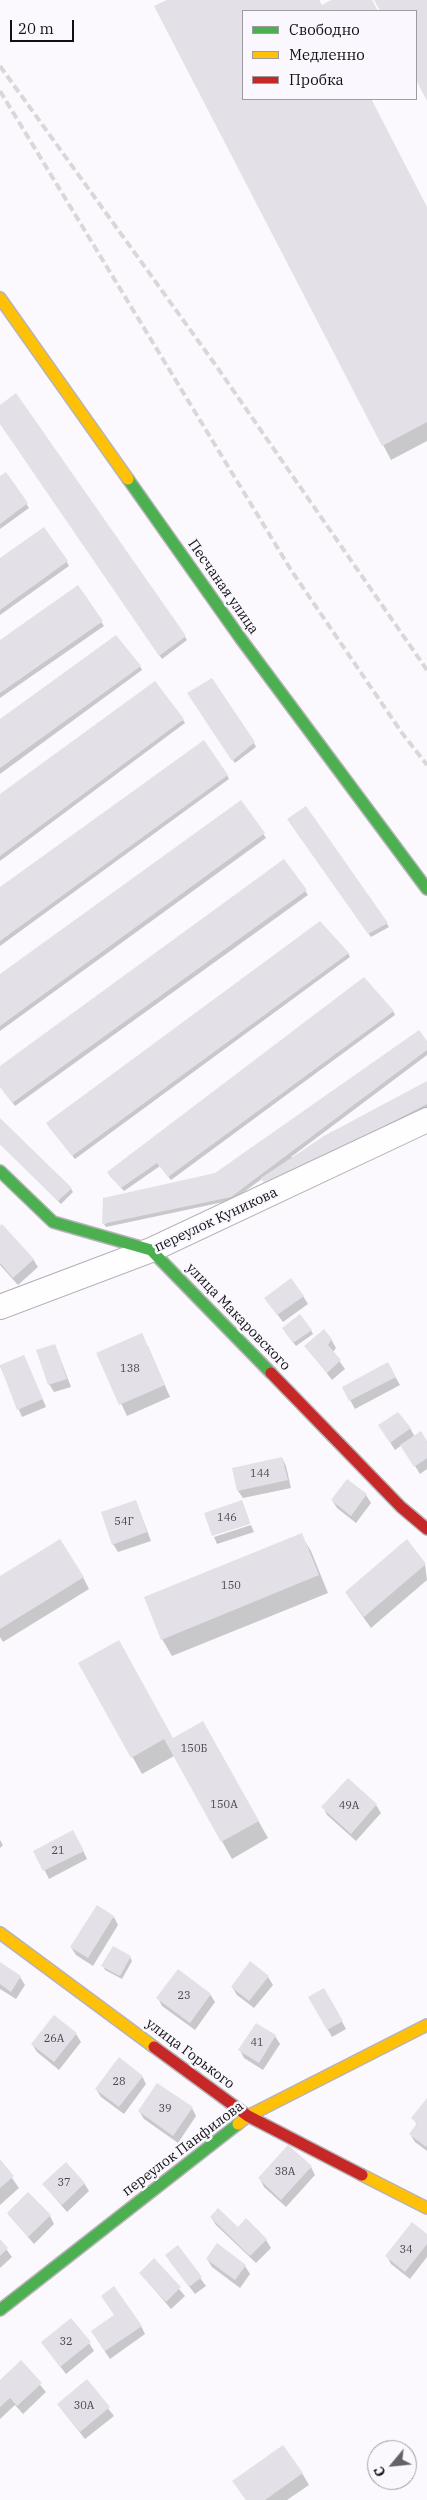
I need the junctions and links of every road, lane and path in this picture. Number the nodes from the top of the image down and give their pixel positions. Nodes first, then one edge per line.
1 (0, 298) edge
2 (427, 888) edge
3 (427, 1120) edge
4 (0, 1171) edge
5 (151, 1250) junction
6 (0, 1307) edge
7 (427, 1530) edge
8 (0, 1932) edge
9 (427, 2025) edge
10 (248, 2116) junction
11 (427, 2208) edge
12 (0, 2310) edge

1 - 2 street, Песчаная улица
3 - 5 street, переулок Куникова
4 - 5 street, улица Макаровского
5 - 6 street, переулок Куникова
5 - 7 street, улица Макаровского
8 - 10 street, улица Горького
9 - 10 street, переулок Панфилова
10 - 11 street, улица Горького
10 - 12 street, переулок Панфилова

